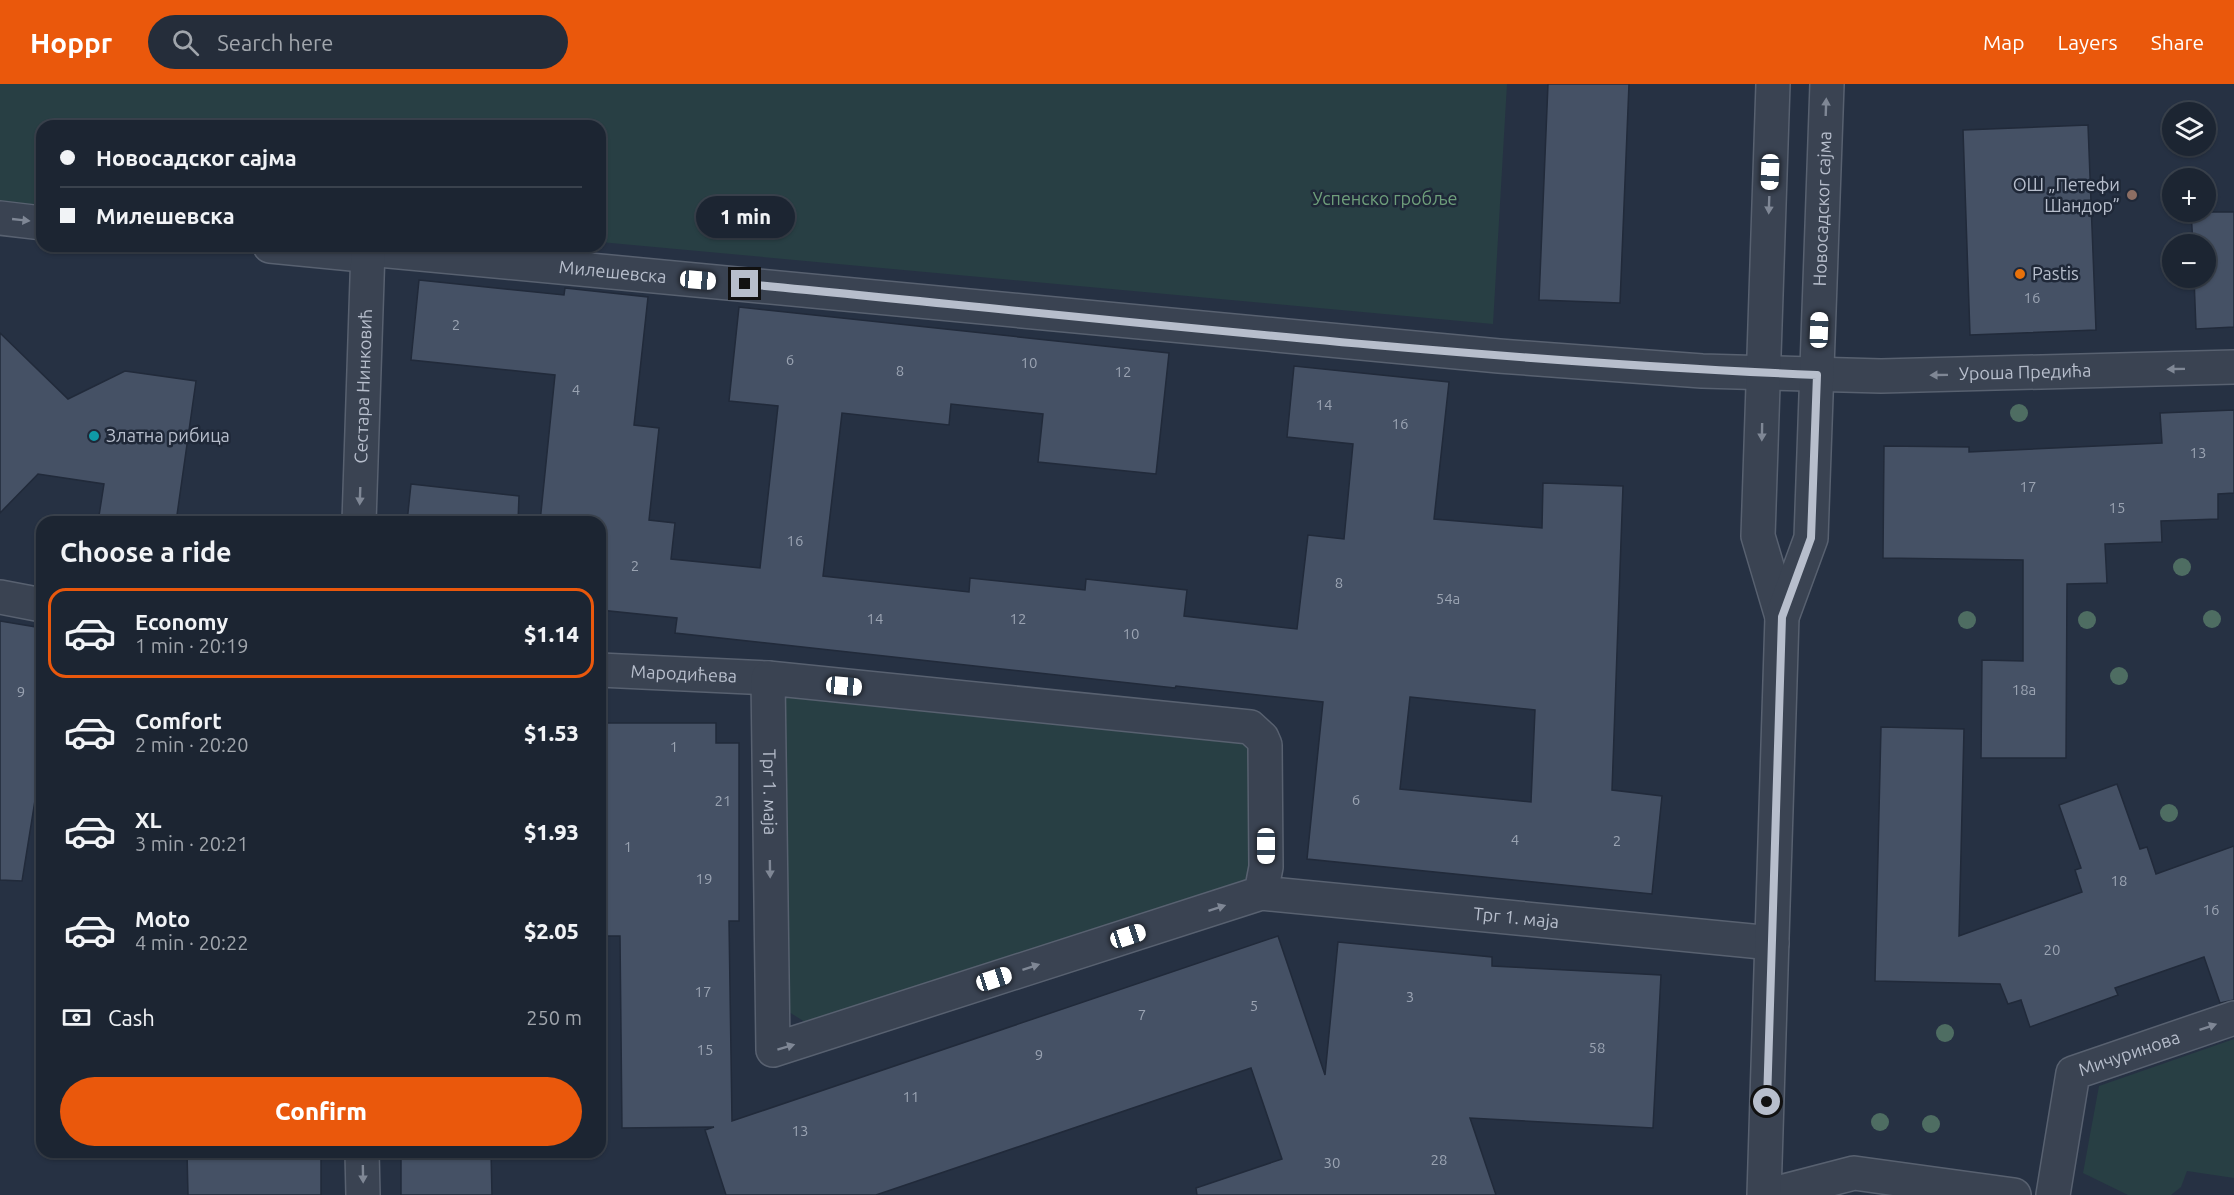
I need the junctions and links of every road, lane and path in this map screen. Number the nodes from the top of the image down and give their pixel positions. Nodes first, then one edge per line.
1 (1773, 84) edge
2 (1827, 84) edge
3 (0, 218) edge
4 (36, 221) edge
5 (332, 252) edge
6 (359, 252) edge
7 (369, 252) edge
8 (401, 252) edge
9 (2234, 367) edge
10 (1764, 373) junction
11 (1817, 375) junction
12 (359, 516) edge
13 (0, 597) edge
14 (36, 604) edge
15 (1782, 617) junction
16 (606, 671) edge
17 (768, 692) junction
18 (1261, 893) junction
19 (1772, 943) junction
20 (2234, 1018) edge
21 (362, 1158) edge
22 (363, 1195) edge
23 (1764, 1195) edge
24 (1769, 1195) edge
25 (2014, 1195) edge
26 (2053, 1195) edge

1 -> 10 street, Новосадског сајма
11 -> 2 street, Новосадског сајма
3 -> 4 street
5 - 6 street, Милешевска
7 -> 12 street, Сестара Нинковић
8 - 10 street, Милешевска
9 -> 11 street, Уроша Предића
10 - 11 street, Милешевска
10 -> 15 street, Новосадског сајма
11 - 15 street, Новосадског сајма
13 - 14 street
15 - 19 street, Новосадског сајма
16 - 17 street, Мародићева
17 - 18 street
17 -> 18 street, Трг 1. маја
18 - 19 street, Трг 1. маја
19 - 23 street, Новосадског сајма
26 -> 20 street, Мичуринова
21 -> 22 street
24 - 25 street

